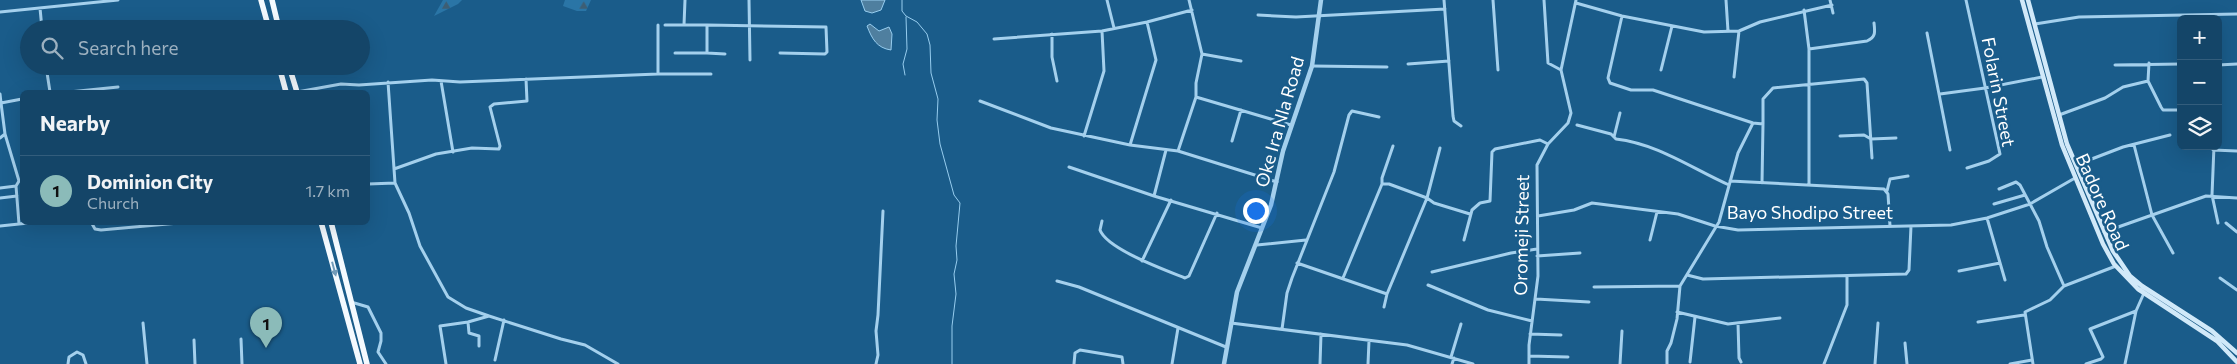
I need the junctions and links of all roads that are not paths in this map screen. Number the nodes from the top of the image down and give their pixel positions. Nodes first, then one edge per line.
1 (118, 0) edge
2 (261, 0) edge
3 (272, 0) edge
4 (685, 0) edge
5 (749, 0) edge
6 (1108, 0) edge
7 (1189, 0) edge
8 (1321, 0) edge
9 (1444, 0) edge
10 (1493, 0) edge
11 (1544, 0) edge
12 (1726, 0) edge
13 (1830, 0) edge
14 (1966, 0) edge
15 (2022, 0) edge
16 (2028, 0) edge
17 (1576, 2) edge
18 (1832, 5) junction
19 (40, 8) junction
20 (1444, 9) junction
21 (1192, 10) junction
22 (1804, 10) junction
23 (0, 12) edge
24 (1833, 13) dead end
25 (2237, 14) edge
26 (1258, 15) dead end
27 (1318, 16) junction
28 (1622, 16) junction
29 (41, 20) edge
30 (267, 20) edge
31 (277, 20) edge
32 (1147, 22) junction
33 (1874, 23) dead end
34 (749, 24) junction
35 (2034, 24) junction
36 (658, 25) dead end
37 (665, 25) dead end
38 (707, 25) junction
39 (684, 26) junction
40 (1672, 26) junction
41 (1114, 28) junction
42 (1102, 31) junction
43 (1728, 31) junction
44 (1739, 31) junction
45 (1052, 34) junction
46 (1927, 34) dead end
47 (994, 39) dead end
48 (1809, 49) junction
49 (675, 53) dead end
50 (780, 53) dead end
51 (707, 54) junction
52 (725, 54) dead end
53 (1202, 54) junction
54 (750, 60) dead end
55 (1241, 61) dead end
56 (1449, 61) junction
57 (2150, 63) junction
58 (1408, 64) dead end
59 (2177, 64) edge
60 (2237, 64) edge
61 (2115, 65) dead end
62 (2222, 65) edge
63 (1312, 66) junction
64 (1388, 68) dead end
65 (1498, 70) dead end
66 (1561, 70) junction
67 (1661, 70) dead end
68 (658, 74) junction
69 (711, 74) dead end
70 (47, 75) edge
71 (281, 75) edge
72 (291, 75) edge
73 (1734, 77) dead end
74 (2042, 77) junction
75 (526, 79) junction
76 (442, 81) junction
77 (1057, 81) dead end
78 (2148, 81) junction
79 (388, 82) junction
80 (1809, 85) junction
81 (118, 87) dead end
82 (1986, 88) junction
83 (50, 90) edge
84 (89, 90) edge
85 (285, 90) edge
86 (295, 90) edge
87 (307, 90) edge
88 (0, 94) edge
89 (1940, 94) junction
90 (1196, 97) junction
91 (20, 99) edge
92 (980, 101) dead end
93 (1, 103) edge
94 (1241, 110) junction
95 (2177, 110) edge
96 (1620, 113) dead end
97 (2058, 116) junction
98 (1379, 117) dead end
99 (1753, 123) junction
100 (1762, 124) junction
101 (1291, 125) junction
102 (1577, 125) dead end
103 (1461, 126) dead end
104 (5, 134) junction
105 (2170, 135) dead end
106 (1084, 136) junction
107 (1840, 136) dead end
108 (0, 138) edge
109 (1614, 138) junction
110 (1896, 138) dead end
111 (1871, 139) junction
112 (1232, 142) dead end
113 (1548, 144) junction
114 (1130, 145) junction
115 (2134, 145) junction
116 (1393, 146) dead end
117 (1440, 148) dead end
118 (2222, 149) edge
119 (1166, 150) junction
120 (1950, 150) dead end
121 (2214, 150) edge
122 (2237, 151) edge
123 (453, 152) junction
124 (1178, 152) junction
125 (1872, 158) dead end
126 (2076, 165) junction
127 (1069, 167) dead end
128 (1967, 168) dead end
129 (394, 169) junction
130 (1908, 176) dead end
131 (2076, 178) junction
132 (1277, 182) junction
133 (395, 183) junction
134 (1730, 183) junction
135 (1762, 183) junction
136 (370, 184) edge
137 (1382, 184) junction
138 (1809, 184) junction
139 (16, 186) junction
140 (0, 188) edge
141 (1999, 189) dead end
142 (1887, 191) junction
143 (2025, 195) junction
144 (2212, 195) junction
145 (17, 196) junction
146 (1154, 196) junction
147 (0, 198) edge
148 (1426, 198) junction
149 (2237, 198) edge
150 (1171, 200) junction
151 (1994, 204) dead end
152 (2030, 204) junction
153 (883, 211) dead end
154 (1657, 212) junction
155 (1218, 213) junction
156 (1470, 214) junction
157 (2152, 215) junction
158 (1538, 216) junction
159 (1987, 218) junction
160 (1102, 221) dead end
161 (2218, 223) dead end
162 (2226, 223) dead end
163 (19, 224) joint
164 (93, 225) edge
165 (145, 225) edge
166 (322, 225) edge
167 (332, 225) edge
168 (0, 226) edge
169 (1715, 226) junction
170 (1890, 226) junction
171 (1911, 226) junction
172 (1262, 228) junction
173 (2103, 232) junction
174 (2237, 232) edge
175 (1306, 240) junction
176 (1464, 240) dead end
177 (1650, 240) dead end
178 (1257, 245) junction
179 (1537, 249) junction
180 (1580, 253) dead end
181 (2173, 253) dead end
182 (1537, 256) junction
183 (1142, 261) junction
184 (1297, 263) junction
185 (2000, 264) junction
186 (2116, 266) junction
187 (1959, 271) dead end
188 (1432, 272) dead end
189 (1688, 275) junction
190 (1847, 276) junction
191 (1343, 278) junction
192 (2220, 278) dead end
193 (2005, 280) dead end
194 (1057, 281) dead end
195 (1428, 285) dead end
196 (1680, 286) junction
197 (2064, 286) junction
198 (1594, 287) dead end
199 (2237, 290) edge
200 (1387, 294) junction
201 (2144, 294) junction
202 (1536, 299) junction
203 (351, 302) junction
204 (1590, 302) dead end
205 (1384, 307) dead end
206 (2136, 311) junction
207 (1677, 312) junction
208 (2024, 315) junction
209 (489, 316) junction
210 (1695, 317) junction
211 (1780, 318) dead end
212 (504, 320) junction
213 (1532, 321) junction
214 (468, 322) junction
215 (1978, 322) dead end
216 (144, 323) dead end
217 (1230, 323) junction
218 (1738, 323) junction
219 (1878, 323) dead end
220 (1461, 324) dead end
221 (1178, 328) junction
222 (1282, 329) junction
223 (1622, 331) dead end
224 (1321, 334) junction
225 (1530, 334) junction
226 (1561, 335) dead end
227 (241, 338) dead end
228 (194, 340) dead end
229 (1369, 341) junction
230 (1905, 343) dead end
231 (2226, 345) junction
232 (479, 346) dead end
233 (1226, 347) junction
234 (2236, 354) edge
235 (1528, 356) junction
236 (1453, 357) junction
237 (1568, 357) dead end
238 (495, 360) dead end
239 (1690, 362) dead end
240 (1741, 362) dead end
241 (2033, 362) edge
242 (68, 364) edge
243 (86, 364) edge
244 (147, 364) edge
245 (195, 364) edge
246 (242, 364) edge
247 (360, 364) edge
248 (367, 364) edge
249 (386, 364) edge
250 (446, 364) edge
251 (618, 364) edge
252 (876, 364) edge
253 (1074, 364) edge
254 (1123, 364) edge
255 (1172, 364) edge
256 (1224, 364) edge
257 (1320, 364) edge
258 (1368, 364) edge
259 (1452, 364) edge
260 (1473, 364) edge
261 (1528, 364) edge
262 (1620, 364) edge
263 (1667, 364) edge
264 (1824, 364) edge
265 (1875, 364) edge
266 (1906, 364) edge
267 (2010, 364) edge
268 (2086, 364) edge
269 (2126, 364) edge
270 (2232, 364) edge

1 - 19 street
2 - 30 highway
3 - 31 highway
4 - 39 street
5 - 34 street
6 - 41 street
7 - 21 street
8 - 27 street, Oke Ira Nla Road
9 - 20 street
10 - 65 street
11 - 66 street
12 - 43 street
13 - 18 street
14 - 82 street, Folarin Street
15 - 74 main road, Badore Road
16 - 35 main road, Badore Road
17 - 28 street
17 - 66 street, Oromeji Street
18 - 22 street
18 - 24 street
19 - 23 street
19 - 29 street
20 - 27 street
20 - 56 street
21 - 32 street
21 - 53 street
22 - 44 street
22 - 48 street
25 - 35 street
26 - 27 street
27 - 63 street, Oke Ira Nla Road
28 - 40 street
28 - 99 street
32 - 41 street
32 - 114 street
33 - 48 street
34 - 38 street
34 - 50 street
34 - 54 street
35 - 97 main road, Badore Road
36 - 68 street
37 - 39 street
38 - 39 street
38 - 51 street
40 - 43 street
40 - 67 street
41 - 42 street
42 - 45 street
42 - 106 street
43 - 44 street
44 - 73 street
45 - 47 street
45 - 77 street
46 - 89 street
48 - 80 street
49 - 51 street
51 - 52 street
53 - 55 street
53 - 90 street
56 - 58 street
56 - 103 street
57 - 59 street
57 - 61 street
57 - 78 street
60 - 62 street
63 - 64 street
63 - 101 street, Oke Ira Nla Road
66 - 113 street, Oromeji Street
68 - 69 street
68 - 75 street
70 - 83 street
71 - 85 highway
72 - 86 highway
74 - 82 street
74 - 131 main road, Badore Road
75 - 76 street
75 - 123 street
76 - 79 street
76 - 123 street
78 - 95 street
78 - 97 street
79 - 87 street
79 - 129 street
80 - 100 street
80 - 111 street
80 - 138 street
81 - 84 street
82 - 89 street
82 - 128 street, Folarin Street
88 - 93 street
89 - 120 street
90 - 94 street
90 - 124 street
91 - 93 street
92 - 106 street
93 - 104 street
94 - 101 street
94 - 112 street
96 - 109 street
97 - 126 main road, Badore Road
98 - 175 street
99 - 100 street
99 - 134 street
100 - 135 street
101 - 132 street, Oke Ira Nla Road
102 - 109 street
104 - 108 street
104 - 139 street
105 - 115 street
106 - 114 street
107 - 111 street
109 - 134 street
110 - 111 street
111 - 125 street
113 - 156 street
113 - 158 street, Oromeji Street
114 - 119 street
115 - 126 street
115 - 157 street
116 - 137 street
117 - 148 street
118 - 122 street
119 - 124 street
119 - 146 street
121 - 144 street
123 - 129 street
124 - 132 street
126 - 173 main road, Badore Road
127 - 146 street
129 - 133 street
130 - 142 street
131 - 152 street, Bayo Shodipo Street
131 - 186 main road, Badore Road
132 - 172 street, Oke Ira Nla Road
133 - 136 street
133 - 209 street
134 - 135 street
134 - 169 street
135 - 138 street
137 - 148 street
137 - 191 street
138 - 142 street
139 - 140 street
139 - 145 street
141 - 143 street
142 - 170 street
143 - 151 street
143 - 152 street
144 - 149 street
144 - 157 street
144 - 161 street
145 - 147 street
145 - 163 street
146 - 150 street
148 - 156 street
148 - 200 street
150 - 155 street
150 - 183 street
152 - 159 street, Bayo Shodipo Street
152 - 197 street
153 - 252 street
154 - 158 street, Bayo Shodipo Street
154 - 169 street, Bayo Shodipo Street
154 - 177 street
155 - 172 street
155 - 183 street
156 - 176 street
157 - 173 street
157 - 181 street
158 - 179 street, Oromeji Street
159 - 171 street, Bayo Shodipo Street
159 - 185 street
160 - 183 street
162 - 174 street
163 - 168 street
164 - 165 street
166 -> 247 highway
167 - 203 highway
169 - 170 street, Bayo Shodipo Street
169 - 189 street
170 - 171 street, Bayo Shodipo Street
171 - 190 street
172 - 178 street, Oke Ira Nla Road
173 - 231 main road, Badore Road
175 - 178 street
175 - 184 street
178 - 217 street, Oke Ira Nla Road
179 - 182 street, Oromeji Street
179 - 188 street
180 - 182 street
182 - 202 street, Oromeji Street
184 - 191 street
184 - 222 street
185 - 187 street
185 - 193 street
186 - 197 street
186 - 201 main road, Badore Road
189 - 190 street
189 - 196 street
190 - 264 street
191 - 200 street
192 - 199 street
194 - 221 street
195 - 213 street
196 - 198 street
196 - 207 street
197 - 208 street
200 - 205 street
201 - 206 street
201 - 231 main road, Badore Road
202 - 204 street
202 - 213 street, Oromeji Street
203 - 248 highway
203 - 249 street
206 - 268 street
206 - 269 street
207 - 210 street
207 - 263 street
208 - 215 street
208 - 241 street
209 - 212 street
209 - 214 street
210 - 218 street
210 - 239 street
211 - 218 street
212 - 238 street
212 - 251 street
213 - 225 street, Oromeji Street
214 - 232 street
214 - 250 street
216 - 244 street
217 - 222 street
217 - 233 street, Oke Ira Nla Road
218 - 240 street
219 - 265 street
220 - 236 street
221 - 233 street
221 - 255 street
222 - 224 street
223 - 262 street
224 - 229 street
224 - 257 street
225 - 226 street
225 - 235 street, Oromeji Street
227 - 246 street
228 - 245 street
229 - 236 street
229 - 258 street
230 - 266 street
231 - 234 main road, Badore Road
231 - 234 main road, Badore Road
233 - 256 street, Oke Ira Nla Road
234 - 270 street
235 - 237 street
235 - 261 street, Oromeji Street
236 - 259 street
236 - 260 street
241 - 267 street
242 - 243 street
253 - 254 street

